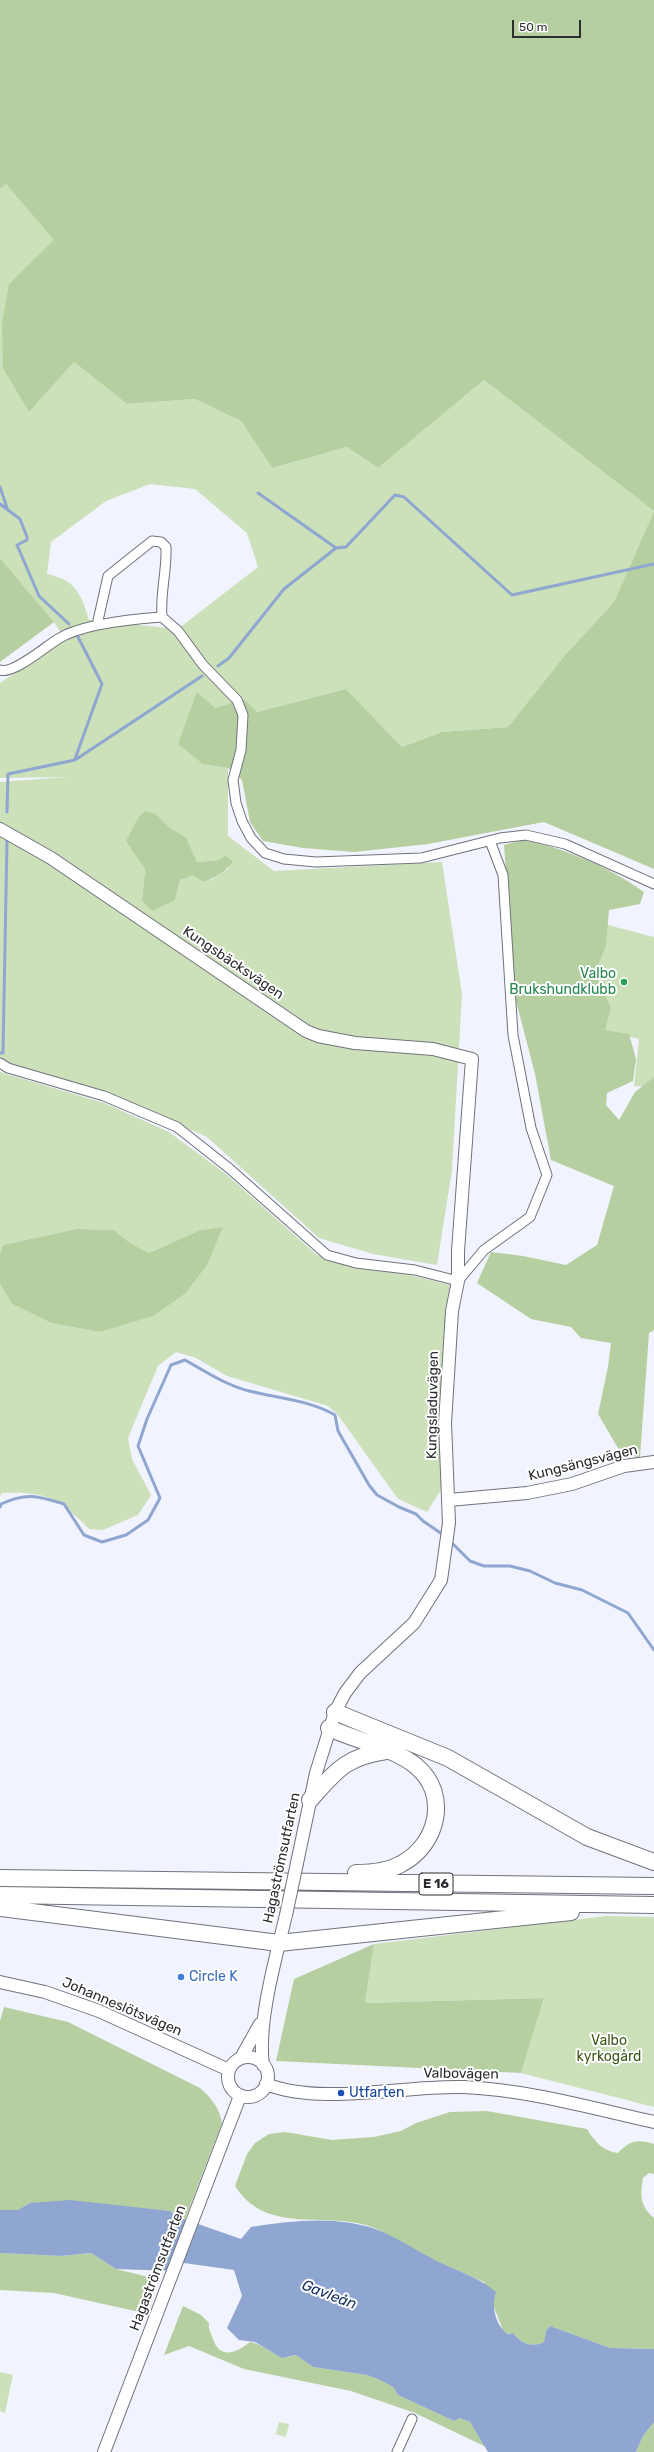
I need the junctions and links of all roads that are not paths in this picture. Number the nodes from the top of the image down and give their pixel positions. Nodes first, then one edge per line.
1 (162, 617) junction
2 (97, 625) junction
3 (0, 670) edge
4 (0, 829) edge
5 (490, 841) junction
6 (654, 884) edge
7 (472, 1059) joint
8 (0, 1063) edge
9 (458, 1281) junction
10 (654, 1462) edge
11 (448, 1500) junction
12 (335, 1712) junction
13 (329, 1728) junction
14 (386, 1751) junction
15 (310, 1800) junction
16 (654, 1862) edge
17 (0, 1878) edge
18 (263, 1880) junction
19 (654, 1886) edge
20 (0, 1895) edge
21 (649, 1905) edge
22 (0, 1908) edge
23 (279, 1943) junction
24 (0, 1982) edge
25 (266, 2012) junction
26 (241, 2058) junction
27 (263, 2065) junction
28 (229, 2070) junction
29 (266, 2084) junction
30 (240, 2096) junction
31 (654, 2122) edge
32 (412, 2419) dead end
33 (104, 2452) edge
34 (397, 2452) edge

1 - 2 street
1 - 2 street
1 - 5 street
2 - 3 street
4 - 7 street, Kungsbäcksvägen
5 - 6 street
5 - 9 street
7 - 9 street, Kungsladuvägen
8 - 9 street
9 - 11 street, Kungsladuvägen
10 - 11 street, Kungsängsvägen
11 - 12 street, Kungsladuvägen
12 - 13 street, Hagaströmsutfarten
12 - 16 highway
13 - 14 highway
13 - 15 street, Hagaströmsutfarten
14 - 15 highway
14 - 18 highway
15 - 23 street, Hagaströmsutfarten, bridge
17 - 18 highway, E 16
18 - 19 highway, E 16
20 - 21 highway, E 16
21 - 23 highway
22 - 23 highway
23 - 25 street, Hagaströmsutfarten
24 - 28 street, Johanneslötsvägen
25 - 26 street, Hagaströmsutfarten
25 - 27 street, Hagaströmsutfarten
26 - 27 street
26 - 28 street, Hagaströmsutfarten
27 - 29 street, Hagaströmsutfarten
28 - 30 street
29 - 30 street
29 - 31 street, Valbovägen
30 - 33 street, Hagaströmsutfarten
32 - 34 street

